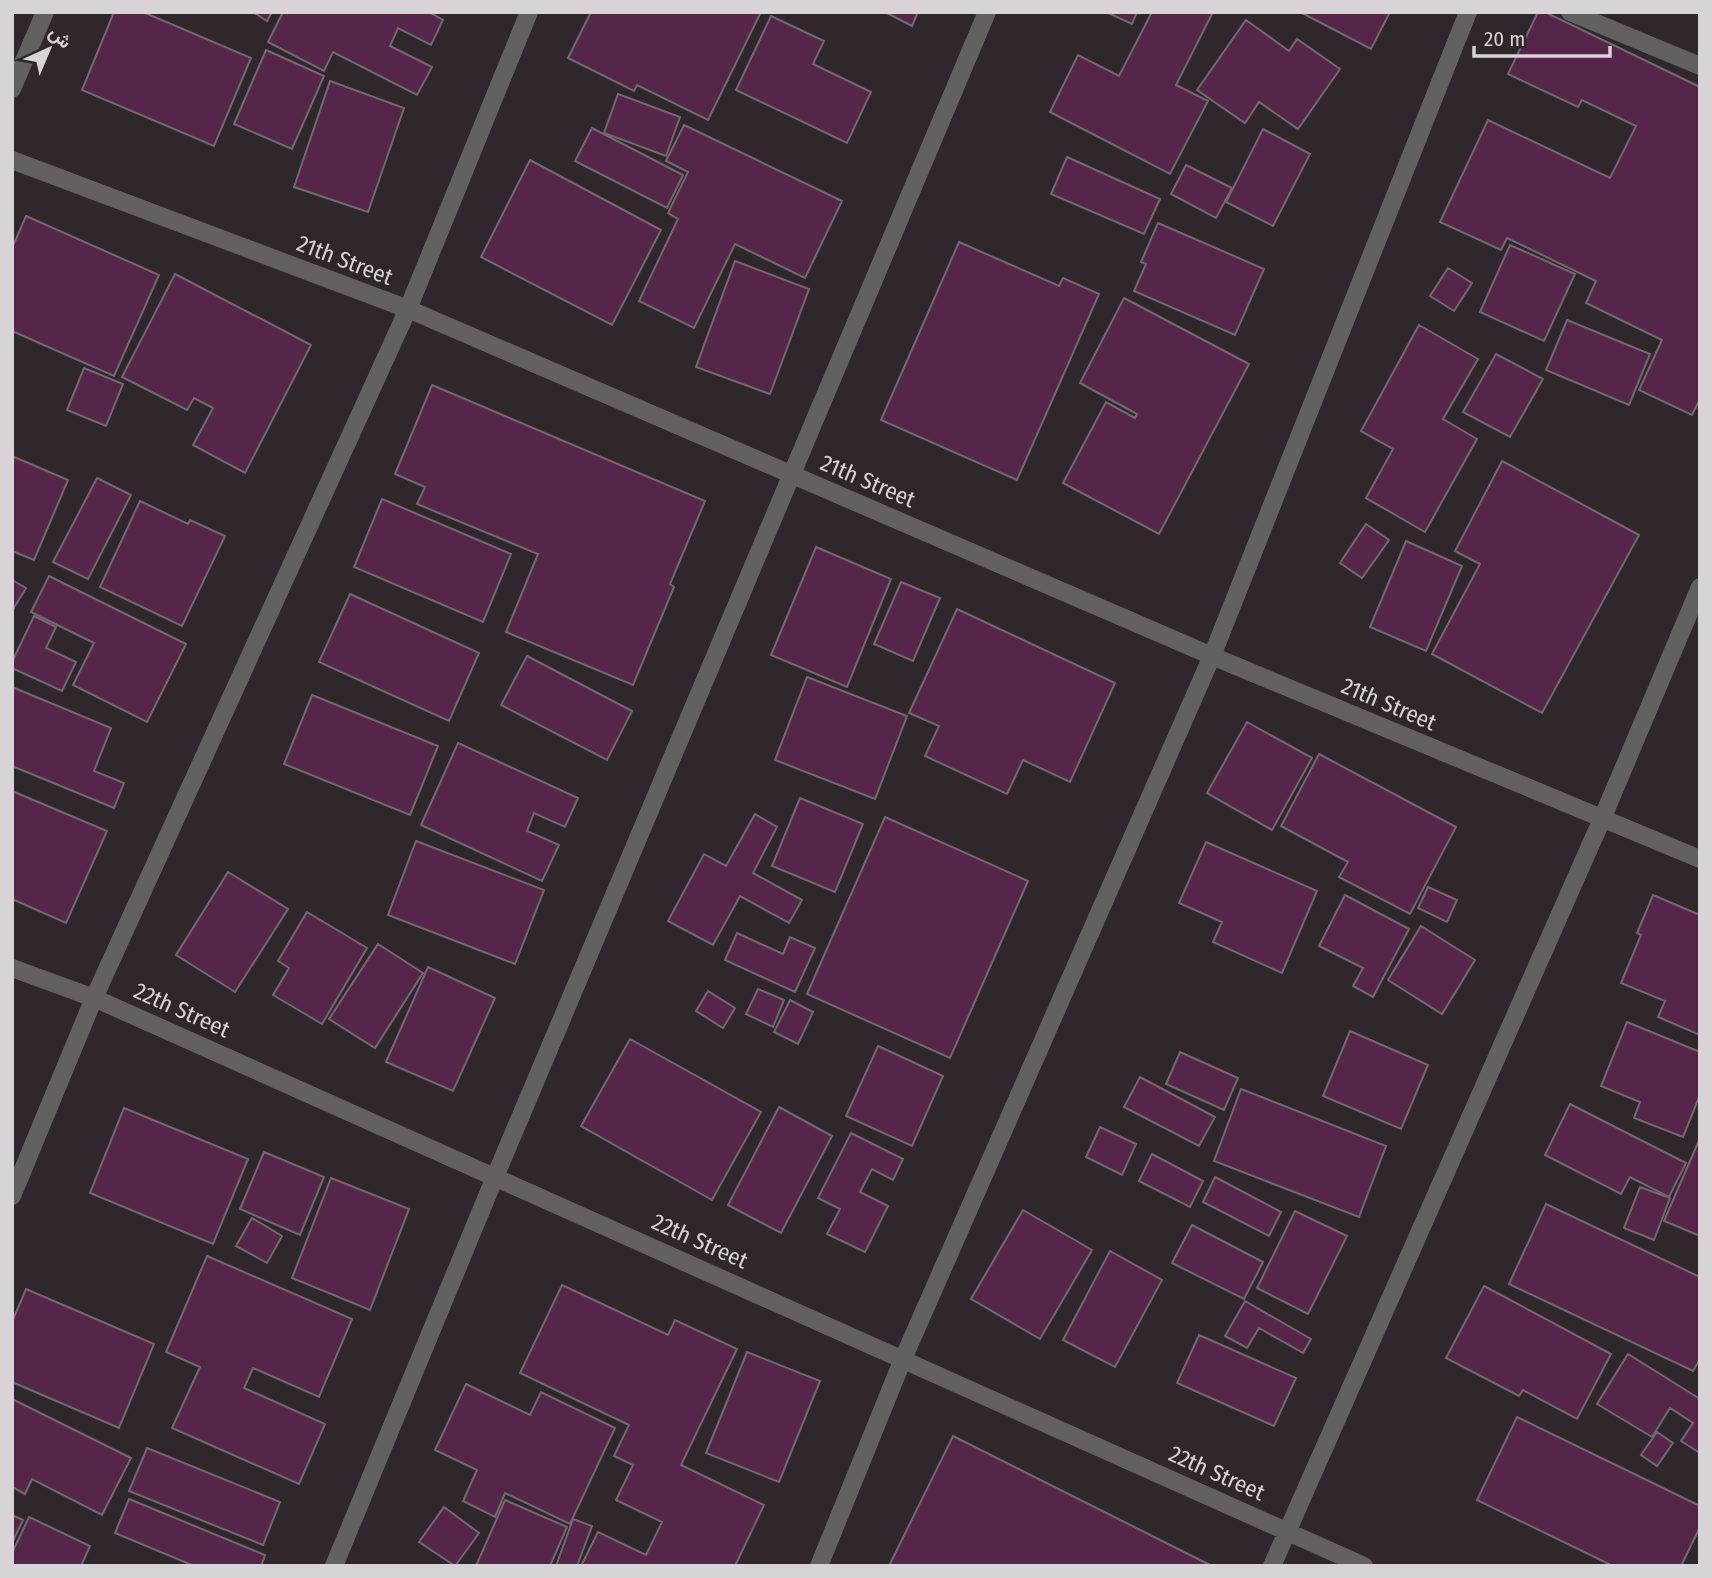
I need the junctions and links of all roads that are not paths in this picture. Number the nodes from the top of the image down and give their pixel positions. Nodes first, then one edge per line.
1 (45, 12) edge
2 (529, 12) edge
3 (987, 12) edge
4 (1468, 12) edge
5 (1570, 12) edge
6 (1700, 66) edge
7 (12, 89) edge
8 (12, 160) edge
9 (408, 309) junction
10 (793, 475) junction
11 (1700, 587) edge
12 (1212, 656) junction
13 (1602, 819) junction
14 (1700, 859) edge
15 (12, 968) edge
16 (94, 998) junction
17 (495, 1177) junction
18 (12, 1196) edge
19 (903, 1359) junction
20 (1287, 1531) junction
21 (334, 1566) edge
22 (819, 1566) edge
23 (1272, 1566) edge
24 (1364, 1566) edge

1 - 7 street
2 - 9 street
3 - 10 street
4 - 12 street
5 - 6 street
8 - 9 street, 21th Street
9 - 10 street, 21th Street
9 - 16 street
10 - 12 street, 21th Street
10 - 17 street
11 - 13 street
12 - 13 street, 21th Street
12 - 19 street
13 - 14 street, 21th Street
13 - 20 street
15 - 16 street, 22th Street
16 - 17 street, 22th Street
16 - 18 street
17 - 19 street, 22th Street
17 - 21 street
19 - 20 street, 22th Street
19 - 22 street
20 - 23 street
20 - 24 street, 22th Street

